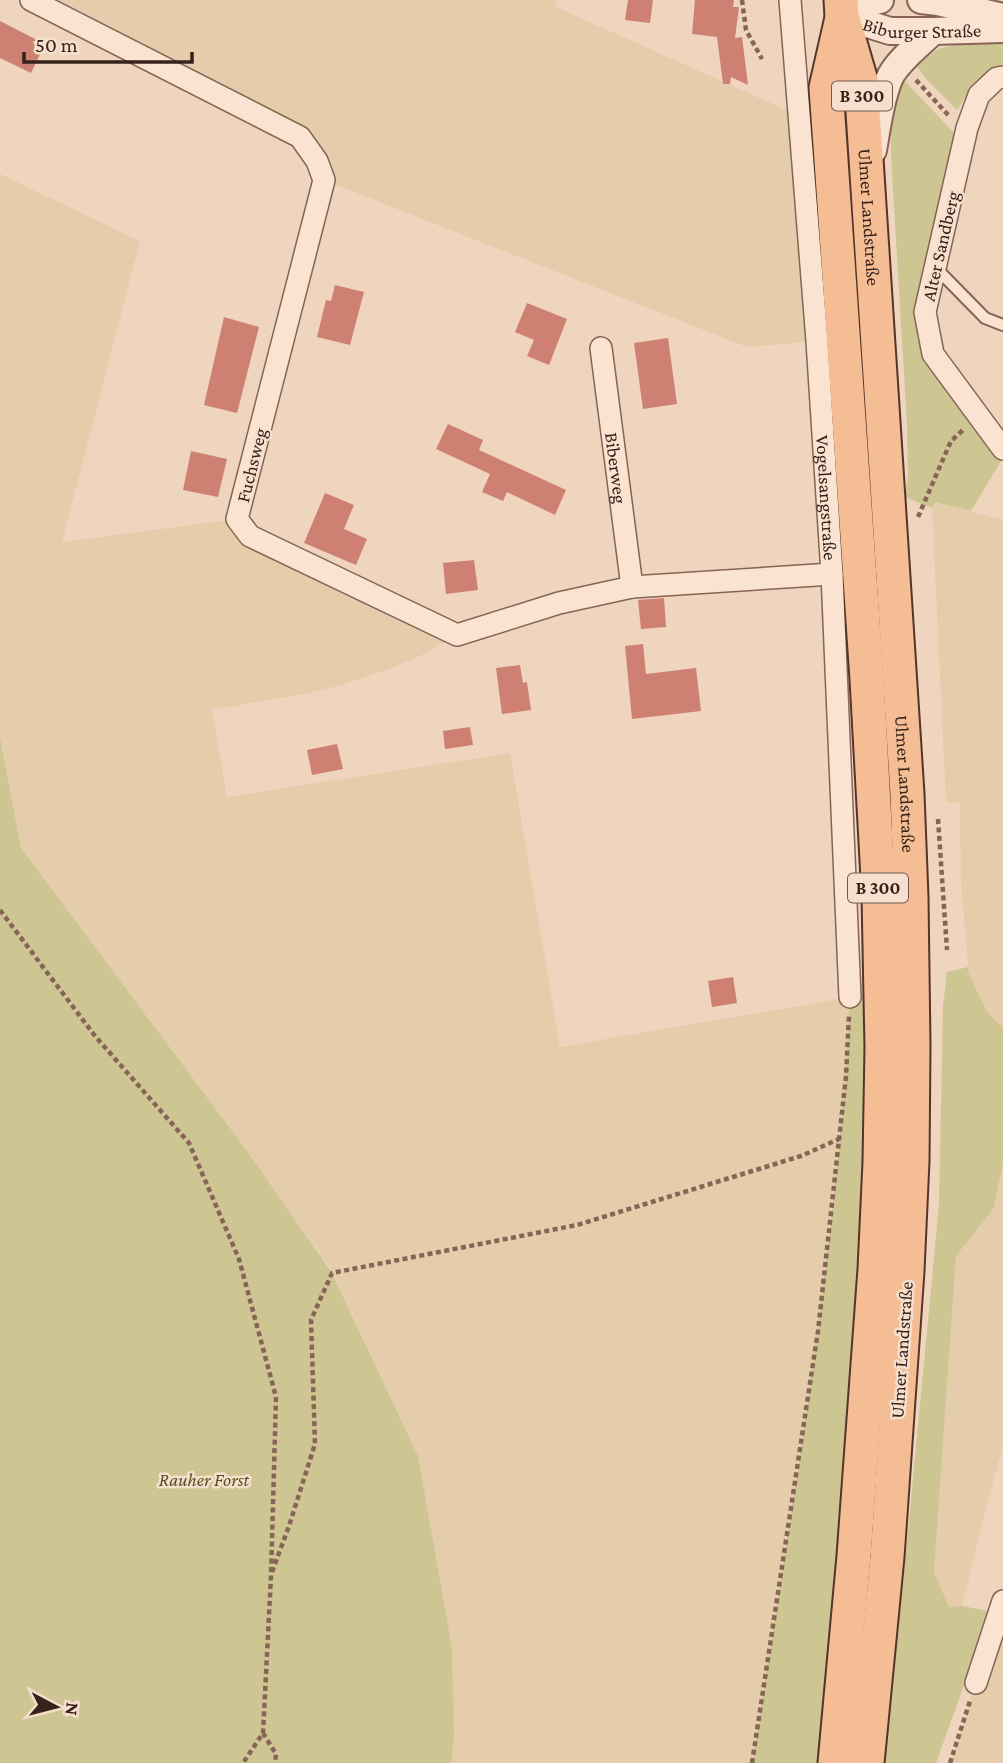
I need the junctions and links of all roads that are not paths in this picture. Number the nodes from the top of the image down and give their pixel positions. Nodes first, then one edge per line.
1 (31, 0) edge
2 (790, 0) edge
3 (880, 0) edge
4 (921, 0) edge
5 (842, 8) edge
6 (1003, 16) edge
7 (1003, 29) edge
8 (933, 31) junction
9 (1003, 77) edge
10 (867, 180) junction
11 (935, 267) junction
12 (1003, 325) edge
13 (601, 348) dead end
14 (1003, 449) edge
15 (832, 574) junction
16 (632, 587) junction
17 (850, 997) road end
18 (1003, 1601) edge
19 (976, 1683) road end
20 (835, 1763) edge
21 (867, 1763) edge

1 - 16 street, Fuchsweg
2 - 15 street, Vogelsangstraße
3 - 5 street, Biburger Straße
4 - 6 street, Biburger Straße
5 - 8 street, Biburger Straße
5 - 10 main road, Ulmer Landstraße / B 300
5 - 20 main road, Ulmer Landstraße / B 300
7 - 8 street, Biburger Straße
8 - 10 street
9 - 11 street, Alter Sandberg
10 - 21 main road, Ulmer Landstraße / B 300
11 - 12 lane
11 - 14 street, Alter Sandberg
13 - 16 street, Biberweg
15 - 16 street, Fuchsweg
15 - 17 street, Vogelsangstraße
18 - 19 street

